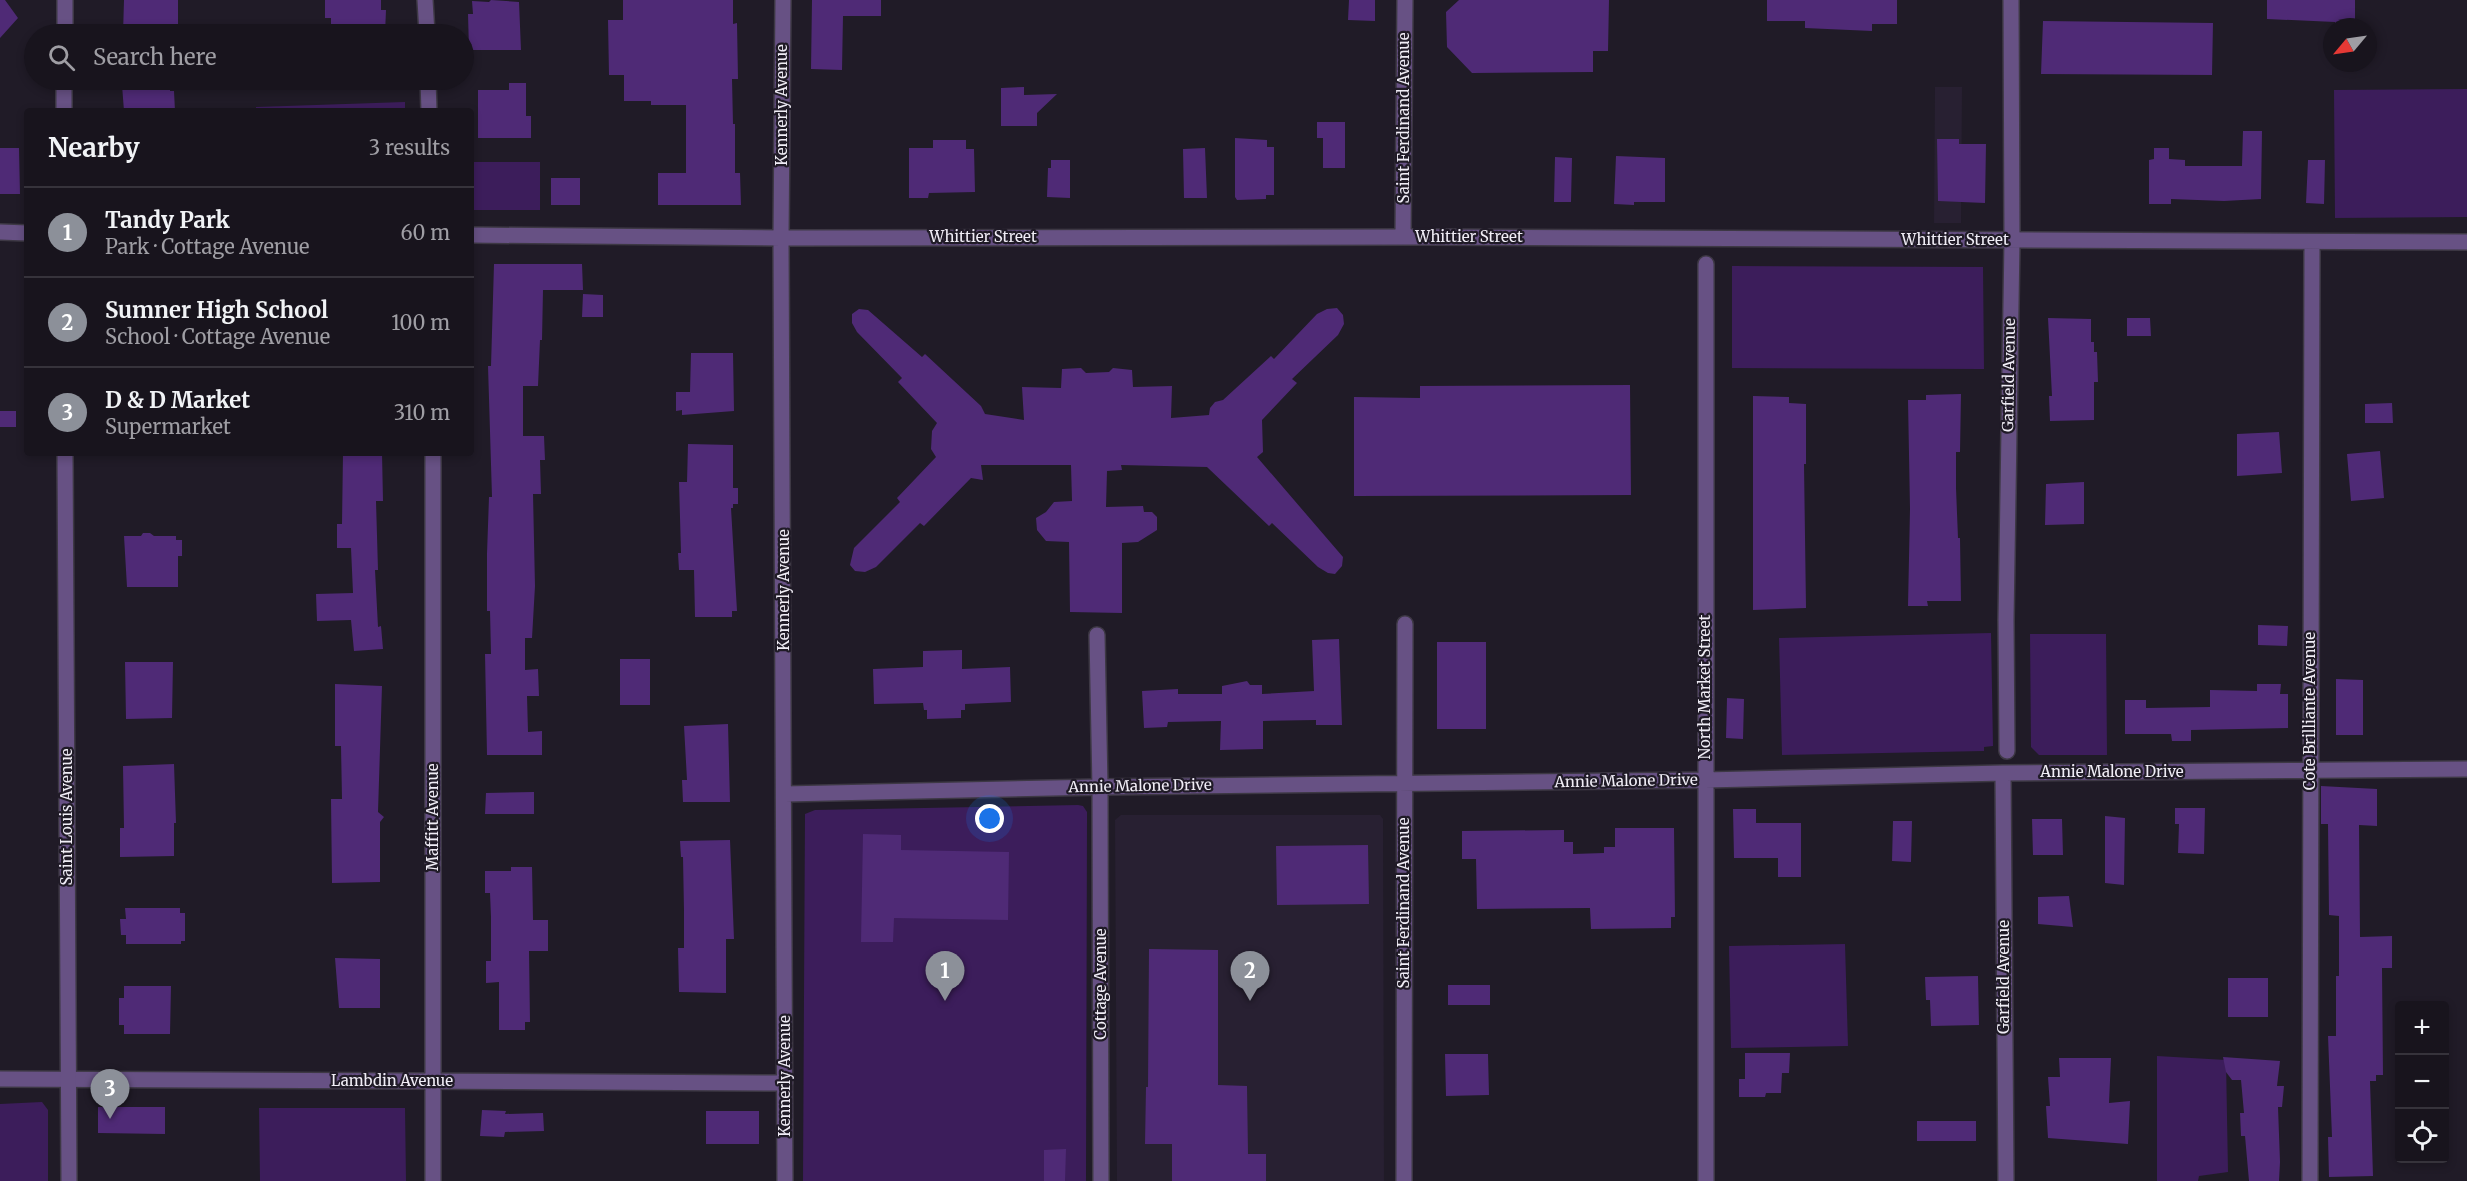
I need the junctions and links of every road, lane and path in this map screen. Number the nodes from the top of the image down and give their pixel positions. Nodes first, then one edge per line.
1 (65, 0) edge
2 (425, 0) edge
3 (783, 0) edge
4 (1405, 0) edge
5 (2011, 0) edge
6 (65, 24) edge
7 (426, 24) edge
8 (64, 90) edge
9 (428, 90) edge
10 (64, 108) edge
11 (429, 108) edge
12 (0, 232) edge
13 (24, 232) edge
14 (474, 235) edge
15 (1403, 237) junction
16 (782, 238) junction
17 (2012, 241) junction
18 (2312, 242) junction
19 (2467, 242) edge
20 (1706, 264) dead end
21 (65, 456) edge
22 (433, 456) edge
23 (1405, 624) dead end
24 (1097, 635) dead end
25 (2007, 751) dead end
26 (2467, 769) edge
27 (2309, 771) junction
28 (2003, 773) junction
29 (1705, 780) junction
30 (1404, 783) junction
31 (1100, 787) junction
32 (785, 794) junction
33 (0, 1078) edge
34 (69, 1079) junction
35 (432, 1081) junction
36 (785, 1083) junction
37 (69, 1181) edge
38 (433, 1181) edge
39 (785, 1181) edge
40 (1101, 1181) edge
41 (1404, 1181) edge
42 (1706, 1181) edge
43 (2006, 1181) edge
44 (2310, 1181) edge

1 - 6 street
2 - 7 street
3 - 16 street, Kennerly Avenue
4 - 15 street, Saint Ferdinand Avenue
5 - 17 street, Garfield Avenue
8 - 10 street
9 - 11 street
12 - 13 street
14 - 16 street, Whittier Street
15 - 16 street, Whittier Street
15 - 17 street, Whittier Street
16 - 32 street, Kennerly Avenue
17 - 18 street, Whittier Street
17 - 25 street, Garfield Avenue
18 - 19 street, Whittier Street
18 - 27 street, Cote Brilliante Avenue
20 - 29 street, North Market Street
21 - 34 street, Saint Louis Avenue
22 - 35 street, Maffitt Avenue
23 - 30 street, Saint Ferdinand Avenue
24 - 31 street, Cottage Avenue
26 - 27 street, Annie Malone Drive
27 - 28 street, Annie Malone Drive
27 - 44 street, Cote Brilliante Avenue
28 - 29 street, Annie Malone Drive
28 - 43 street, Garfield Avenue
29 - 30 street, Annie Malone Drive
29 - 42 street, North Market Street
30 - 31 street, Annie Malone Drive
30 - 41 street, Saint Ferdinand Avenue
31 - 32 street, Annie Malone Drive
31 - 40 street, Cottage Avenue
32 - 36 street, Kennerly Avenue
33 - 34 street, Lambdin Avenue
34 - 35 street, Lambdin Avenue
34 - 37 street, Saint Louis Avenue
35 - 36 street, Lambdin Avenue
35 - 38 street, Maffitt Avenue
36 - 39 street, Kennerly Avenue

